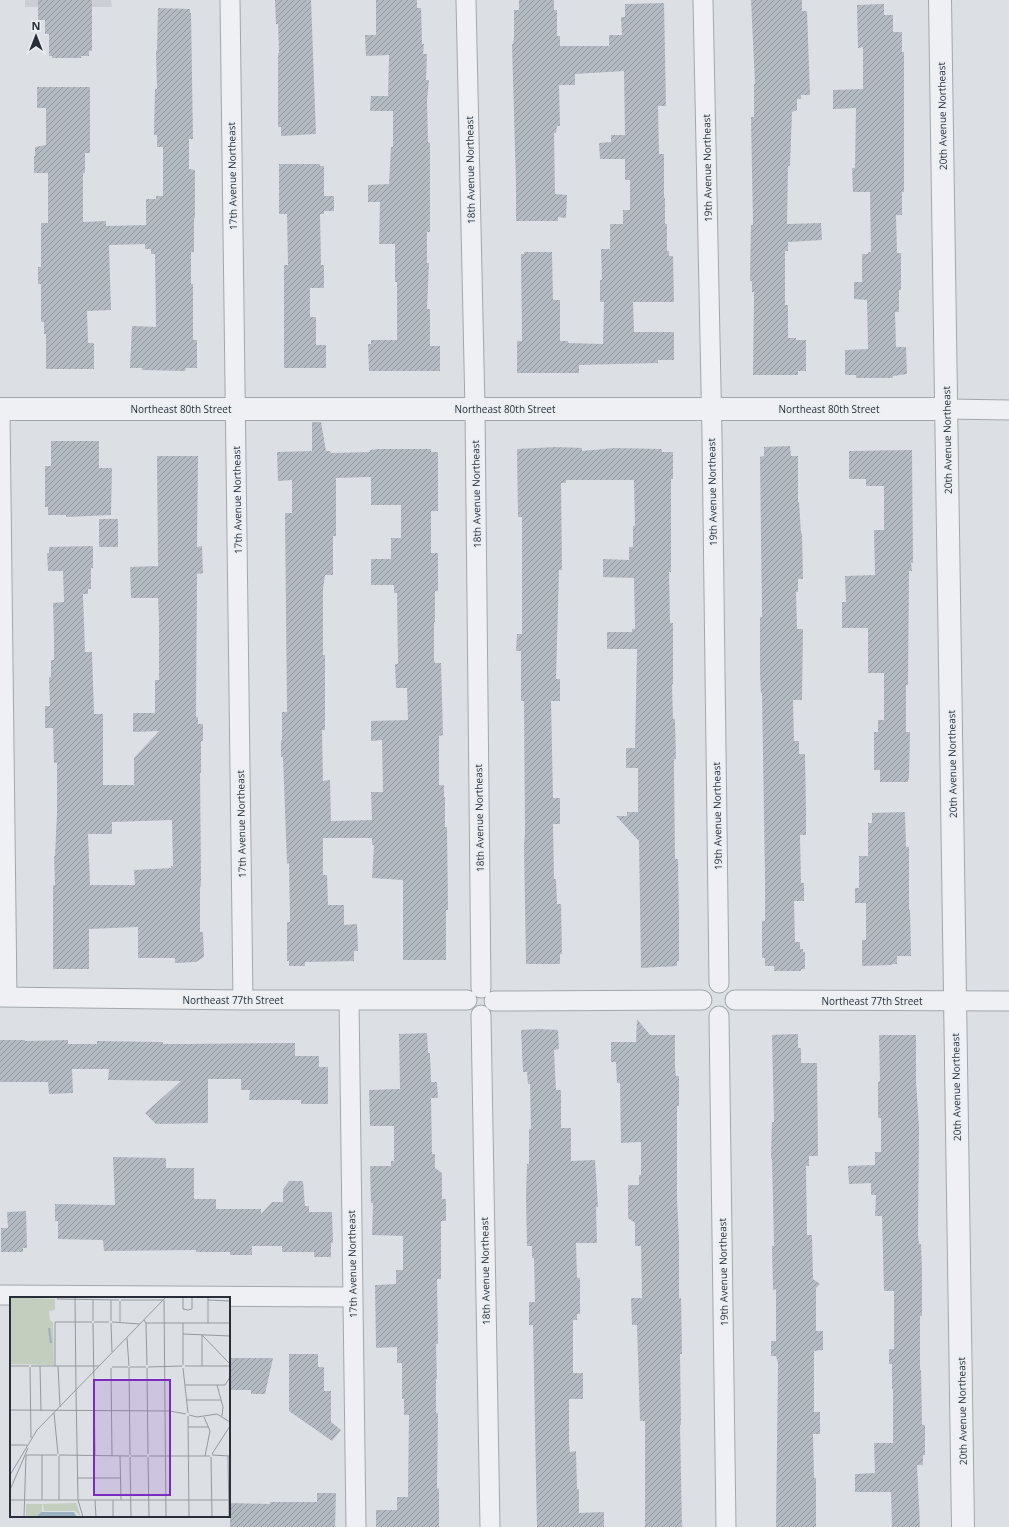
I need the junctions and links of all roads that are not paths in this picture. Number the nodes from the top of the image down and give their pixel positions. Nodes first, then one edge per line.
1 (230, 0) edge
2 (466, 0) edge
3 (703, 0) edge
4 (940, 0) edge
5 (0, 409) edge
6 (235, 409) junction
7 (475, 409) junction
8 (711, 409) junction
9 (947, 409) junction
10 (1009, 410) edge
11 (0, 412) edge
12 (719, 983) junction
13 (4, 997) edge
14 (481, 997) junction
15 (243, 1000) junction
16 (349, 1000) junction
17 (702, 1000) junction
18 (735, 1000) junction
19 (955, 1001) junction
20 (1009, 1001) edge
21 (719, 1016) junction
22 (0, 1295) edge
23 (352, 1297) junction
24 (356, 1527) edge
25 (490, 1527) edge
26 (726, 1527) edge
27 (963, 1527) edge

1 - 6 street, 17th Avenue Northeast
2 - 7 street, 18th Avenue Northeast
3 - 8 street, 19th Avenue Northeast
4 - 9 street, 20th Avenue Northeast
5 - 6 street, Northeast 80th Street
6 - 7 street, Northeast 80th Street
6 - 15 street, 17th Avenue Northeast
7 - 8 street, Northeast 80th Street
7 - 14 street, 18th Avenue Northeast
8 - 9 street, Northeast 80th Street
8 - 12 street, 19th Avenue Northeast
9 - 10 street, Northeast 80th Street
9 - 19 street, 20th Avenue Northeast
11 - 13 street
12 - 17 street
12 - 18 street
13 - 15 street, Northeast 77th Street
14 - 16 street, Northeast 77th Street
14 - 17 street, Northeast 77th Street
14 - 25 street, 18th Avenue Northeast
15 - 16 street, Northeast 77th Street
16 - 23 street, 17th Avenue Northeast
17 - 21 street
18 - 19 street, Northeast 77th Street
18 - 21 street
19 - 20 street, Northeast 77th Street
19 - 27 street, 20th Avenue Northeast
21 - 26 street, 19th Avenue Northeast
22 - 23 street
23 - 24 street, 17th Avenue Northeast

